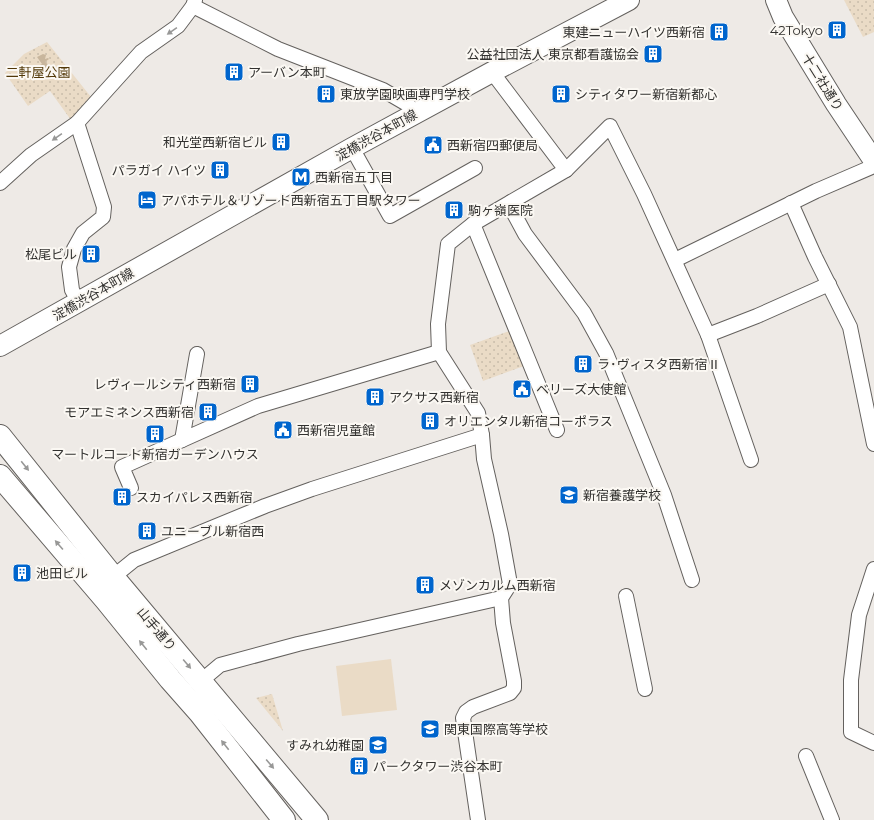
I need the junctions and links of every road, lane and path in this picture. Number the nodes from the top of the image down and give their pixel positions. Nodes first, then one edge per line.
1 (629, 0) edge
2 (776, 0) edge
3 (194, 3) edge
4 (492, 72) junction
5 (416, 113) junction
6 (77, 123) junction
7 (352, 148) junction
8 (874, 161) edge
9 (874, 166) edge
10 (475, 168) dead end
11 (566, 170) junction
12 (0, 183) edge
13 (511, 202) junction
14 (791, 203) junction
15 (473, 224) junction
16 (675, 260) junction
17 (829, 284) junction
18 (78, 301) junction
19 (708, 335) junction
20 (0, 346) edge
21 (439, 352) junction
22 (197, 354) dead end
23 (557, 430) dead end
24 (482, 435) junction
25 (0, 436) edge
26 (182, 440) junction
27 (874, 444) edge
28 (752, 460) dead end
29 (1, 478) edge
30 (131, 488) dead end
31 (874, 569) edge
32 (113, 577) junction
33 (692, 580) dead end
34 (626, 596) dead end
35 (502, 598) junction
36 (201, 681) junction
37 (645, 689) dead end
38 (874, 744) edge
39 (806, 756) dead end
40 (284, 820) edge
41 (317, 820) edge
42 (478, 820) edge
43 (832, 820) edge

1 - 4 main road, 淀橋渋谷本町線
2 - 8 main road, 十二社通り
3 - 5 street
3 -> 6 street
4 - 5 main road, 淀橋渋谷本町線
4 - 11 street
5 - 7 main road, 淀橋渋谷本町線
6 -> 12 street
6 - 18 street
7 - 10 street
7 - 18 main road, 淀橋渋谷本町線
9 - 14 street
11 - 13 street
11 - 16 street
13 - 15 street
13 - 33 street
14 - 16 street
14 - 17 street
15 - 21 street
15 - 23 street
16 - 19 street
17 - 19 street
17 - 27 street
18 - 20 main road, 淀橋渋谷本町線
19 - 28 street
21 - 24 street
21 - 26 street
22 - 26 street
24 - 32 street
24 - 35 street
25 -> 32 main road, 山手通り
26 - 30 street
40 -> 29 main road, 山手通り
31 - 38 street
32 -> 36 main road, 山手通り
34 - 37 street
35 - 36 street
35 - 42 street
36 -> 41 main road, 山手通り
39 - 43 street

